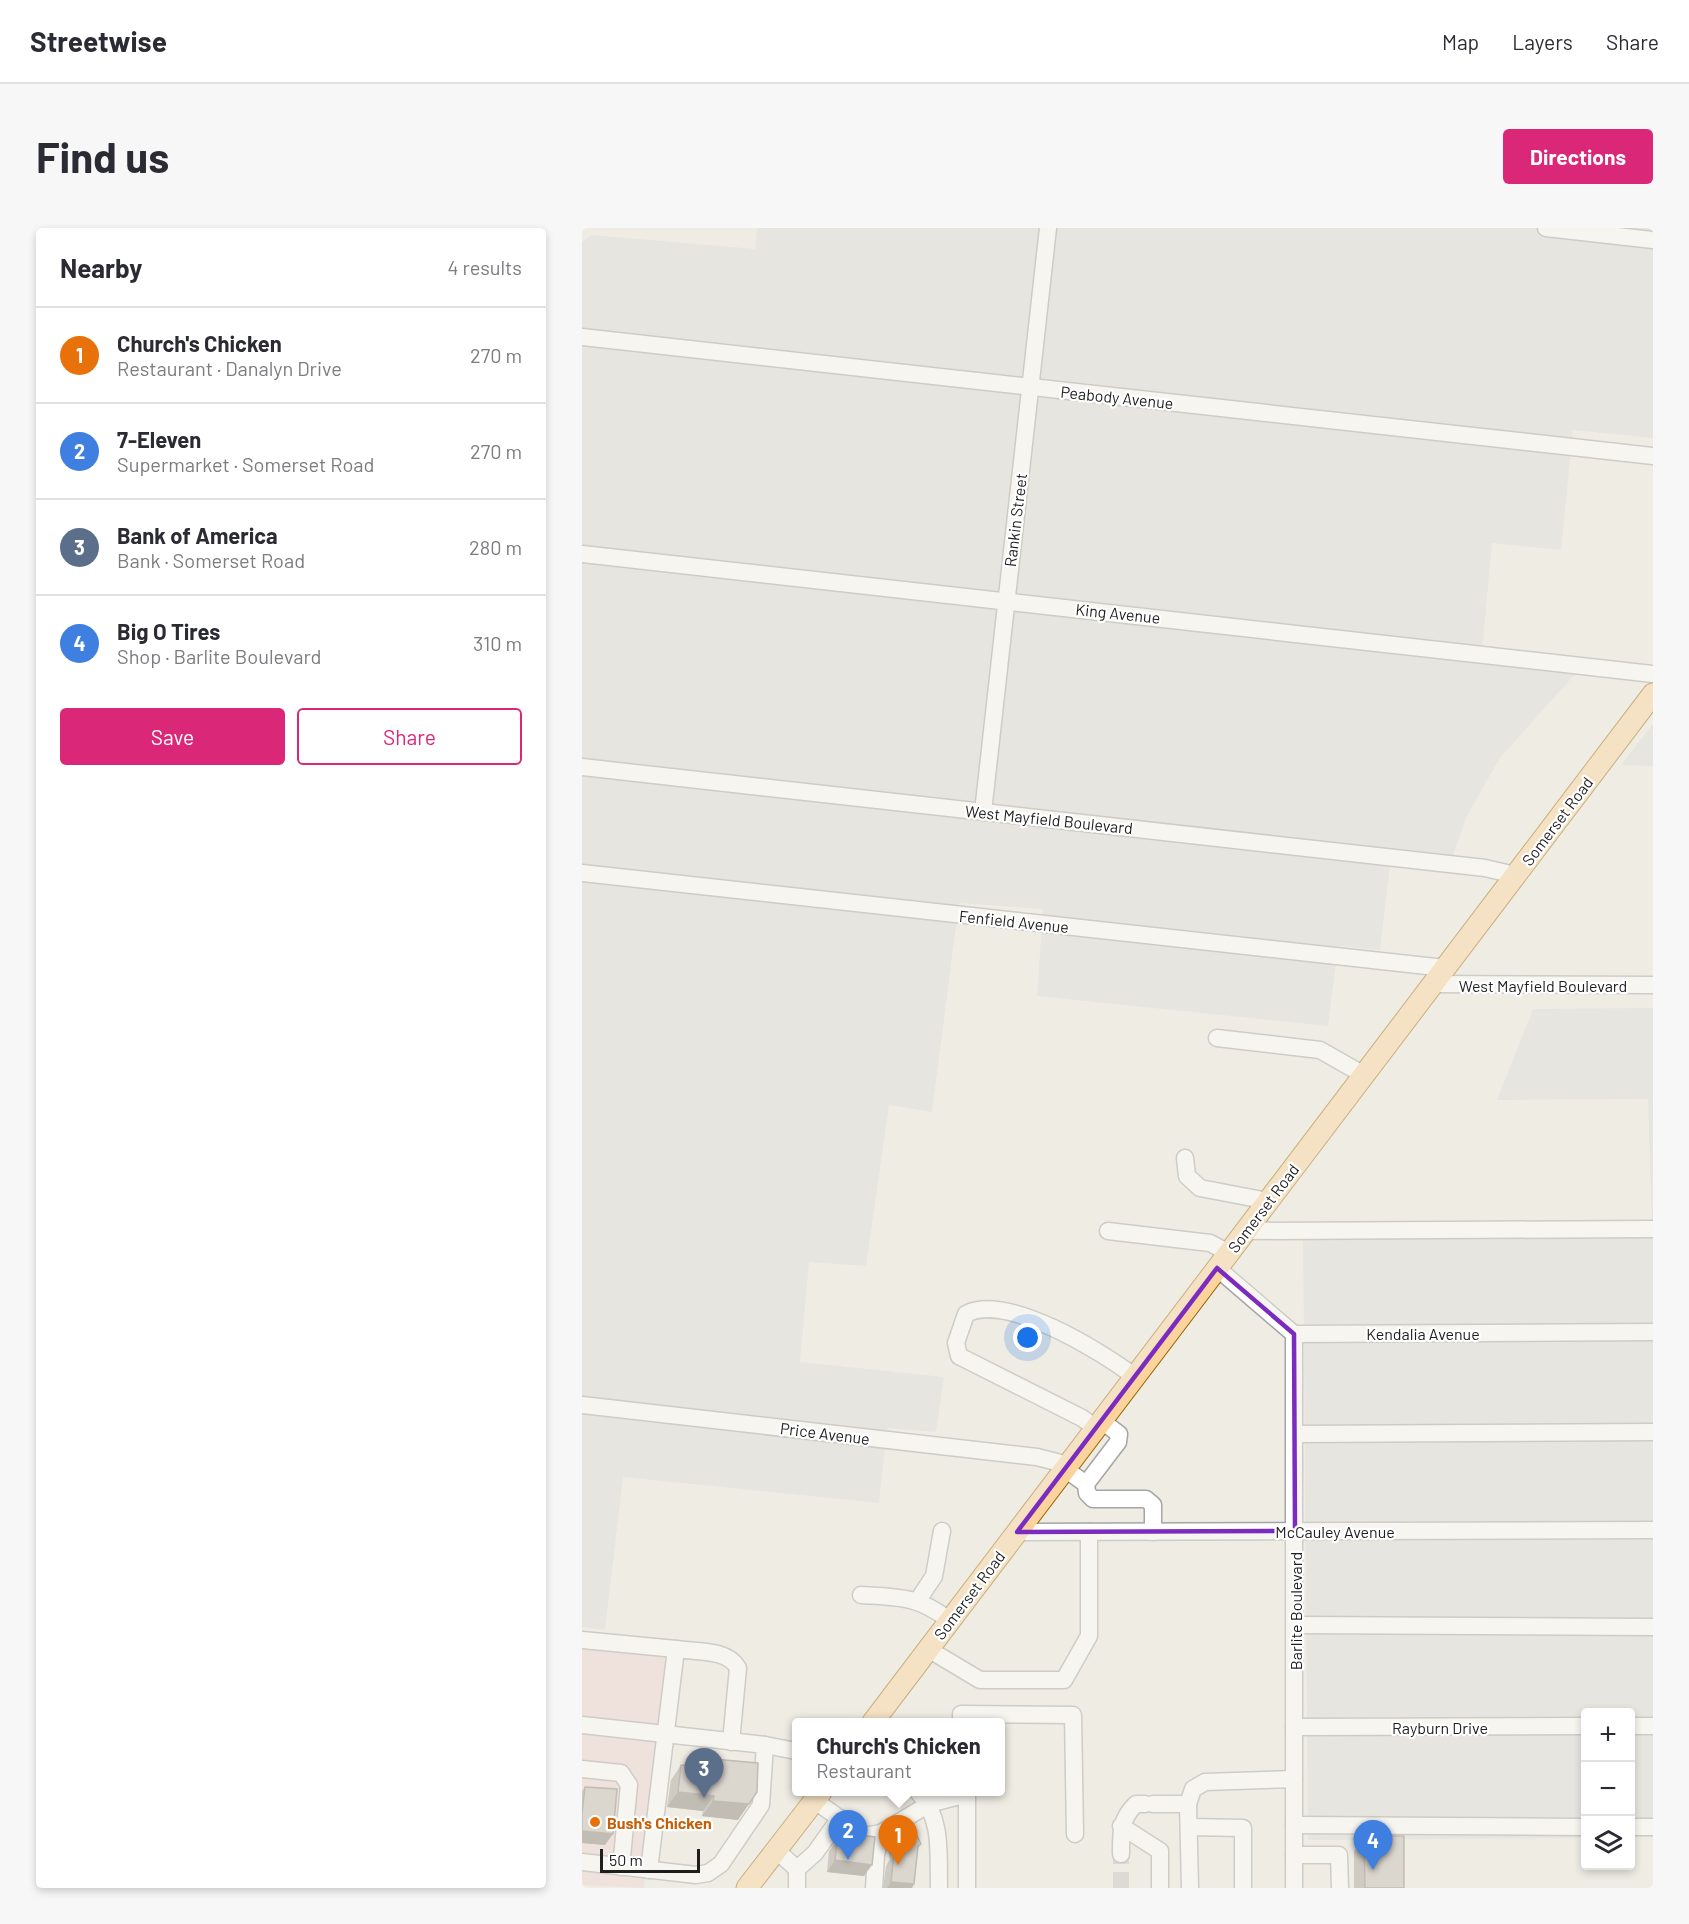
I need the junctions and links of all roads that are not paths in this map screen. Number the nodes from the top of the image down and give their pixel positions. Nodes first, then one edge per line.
1 (1048, 228) edge
2 (1546, 228) edge
3 (1653, 240) edge
4 (582, 337) edge
5 (1030, 387) junction
6 (1653, 456) edge
7 (582, 554) edge
8 (1005, 601) junction
9 (1653, 674) edge
10 (1650, 702) edge
11 (582, 767) edge
12 (983, 812) junction
13 (582, 873) edge
14 (1515, 875) junction
15 (1439, 976) junction
16 (1653, 985) edge
17 (1217, 1038) dead end
18 (1364, 1075) junction
19 (1185, 1158) dead end
20 (1268, 1201) junction
21 (1653, 1229) edge
22 (1108, 1231) dead end
23 (1245, 1231) junction
24 (1223, 1260) junction
25 (1653, 1332) edge
26 (1294, 1334) junction
27 (1135, 1377) junction
28 (582, 1406) edge
29 (1099, 1424) junction
30 (1653, 1432) edge
31 (1295, 1434) junction
32 (1066, 1467) junction
33 (1086, 1484) junction
34 (942, 1530) dead end
35 (1653, 1530) edge
36 (1295, 1531) junction
37 (1017, 1532) junction
38 (1089, 1532) junction
39 (1153, 1532) junction
40 (861, 1595) dead end
41 (918, 1600) junction
42 (950, 1621) junction
43 (1295, 1625) junction
44 (1653, 1627) edge
45 (582, 1640) edge
46 (676, 1649) junction
47 (928, 1649) junction
48 (876, 1718) edge
49 (961, 1718) edge
50 (582, 1725) edge
51 (1581, 1726) edge
52 (1635, 1726) edge
53 (1653, 1726) edge
54 (1294, 1727) junction
55 (664, 1734) junction
56 (731, 1742) junction
57 (765, 1745) junction
58 (792, 1750) edge
59 (582, 1769) edge
60 (1294, 1779) junction
61 (818, 1796) edge
62 (940, 1796) edge
63 (966, 1796) edge
64 (923, 1798) edge
65 (1188, 1804) junction
66 (840, 1818) junction
67 (1294, 1825) junction
68 (1121, 1826) junction
69 (1189, 1827) junction
70 (1581, 1827) edge
71 (1635, 1827) edge
72 (1653, 1827) edge
73 (881, 1833) junction
74 (1075, 1834) dead end
75 (776, 1850) junction
76 (1121, 1854) tunnel mouth
77 (1294, 1855) junction
78 (582, 1863) edge
79 (621, 1867) junction
80 (797, 1869) junction
81 (649, 1870) junction
82 (751, 1886) edge
83 (797, 1888) edge
84 (874, 1888) edge
85 (939, 1888) edge
86 (967, 1888) edge
87 (1160, 1888) edge
88 (1190, 1888) edge
89 (1243, 1888) edge
90 (1294, 1888) edge
91 (1340, 1888) edge

1 - 5 street, Rankin Street
2 - 3 street
4 - 5 street, Peabody Avenue
5 - 6 street, Peabody Avenue
5 - 8 street, Rankin Street
7 - 8 street, King Avenue
8 - 9 street, King Avenue
8 - 12 street, Rankin Street
10 - 14 main road, Somerset Road
11 - 12 street, West Mayfield Boulevard
12 - 14 street, West Mayfield Boulevard
13 - 15 street, Fenfield Avenue
14 - 15 main road, Somerset Road
15 - 16 street, West Mayfield Boulevard
15 - 18 main road, Somerset Road
17 - 18 street
18 - 20 main road, Somerset Road
19 - 20 street
20 - 23 main road, Somerset Road
21 - 23 street
22 - 24 street
23 - 24 main road, Somerset Road
24 - 26 street
24 - 27 main road, Somerset Road
25 - 26 street, Kendalia Avenue
26 - 31 street, Barlite Boulevard
27 - 29 main road, Somerset Road
27 - 29 street
28 - 32 street, Price Avenue
29 - 32 main road, Somerset Road
29 - 33 street
30 - 31 street
31 - 36 street, Barlite Boulevard
32 - 33 street
32 - 37 main road, Somerset Road
33 - 39 street
34 - 41 street
35 - 36 street, McCauley Avenue
36 - 39 street, McCauley Avenue
36 - 43 street, Barlite Boulevard
37 - 38 street, McCauley Avenue
37 - 42 main road, Somerset Road
38 - 39 street, McCauley Avenue
38 - 47 street
40 - 41 street
41 - 42 street
42 - 47 main road, Somerset Road
43 - 44 street
43 - 54 street, Barlite Boulevard
45 - 46 street
46 - 55 street
46 - 56 street
47 - 48 main road, Somerset Road
49 - 74 street
50 - 55 street
51 - 54 street, Rayburn Drive
52 - 53 street
54 - 60 street, Barlite Boulevard
55 - 56 street
55 - 81 street
56 - 57 street
57 - 58 street
57 - 81 street
59 - 79 street
60 - 65 street
60 - 67 street, Barlite Boulevard
61 - 66 street
61 - 75 main road
62 - 64 street
63 - 86 street
64 - 73 street
64 - 85 street
65 - 68 street
65 - 69 street
66 - 73 street
66 - 80 street
67 - 70 street
67 - 77 street, Barlite Boulevard
68 - 76 street
68 - 87 street
69 - 88 street
69 - 89 street
71 - 72 street
73 - 84 street
75 - 80 street
75 - 82 main road
77 - 90 street, Barlite Boulevard
77 - 91 street
78 - 79 street
79 - 81 street
80 - 83 street

